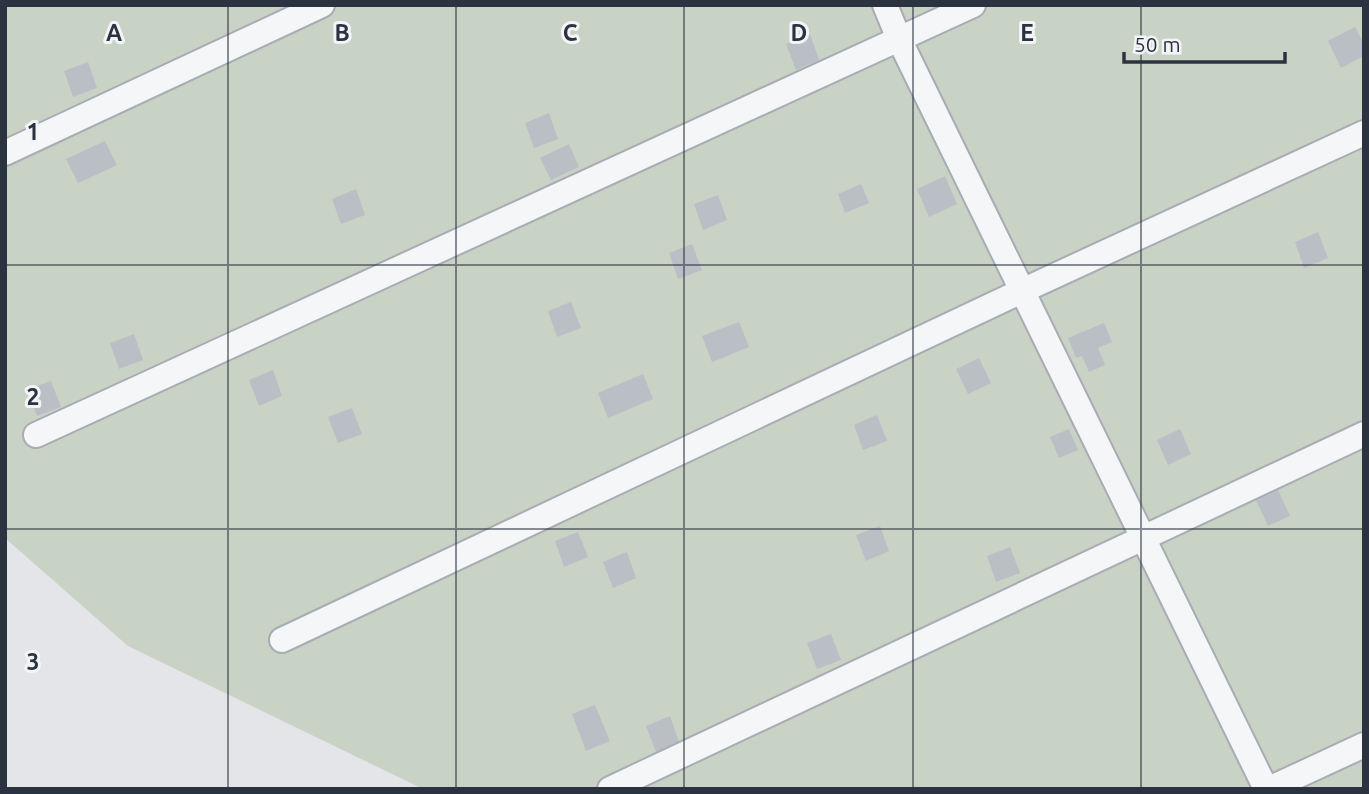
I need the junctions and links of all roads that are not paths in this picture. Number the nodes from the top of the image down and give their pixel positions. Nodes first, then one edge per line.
1 (322, 5) edge
2 (885, 5) edge
3 (973, 5) edge
4 (899, 39) junction
5 (1364, 133) edge
6 (5, 153) edge
7 (1024, 290) junction
8 (1364, 434) edge
9 (36, 435) dead end
10 (1143, 538) junction
11 (282, 640) dead end
12 (1364, 745) edge
13 (610, 789) edge
14 (1268, 789) edge

1 - 6 lane
2 - 4 lane
3 - 4 lane
4 - 7 lane
4 - 9 lane
5 - 7 lane
7 - 10 lane
7 - 11 lane
8 - 10 lane
10 - 13 lane
10 - 14 lane
12 - 14 lane

